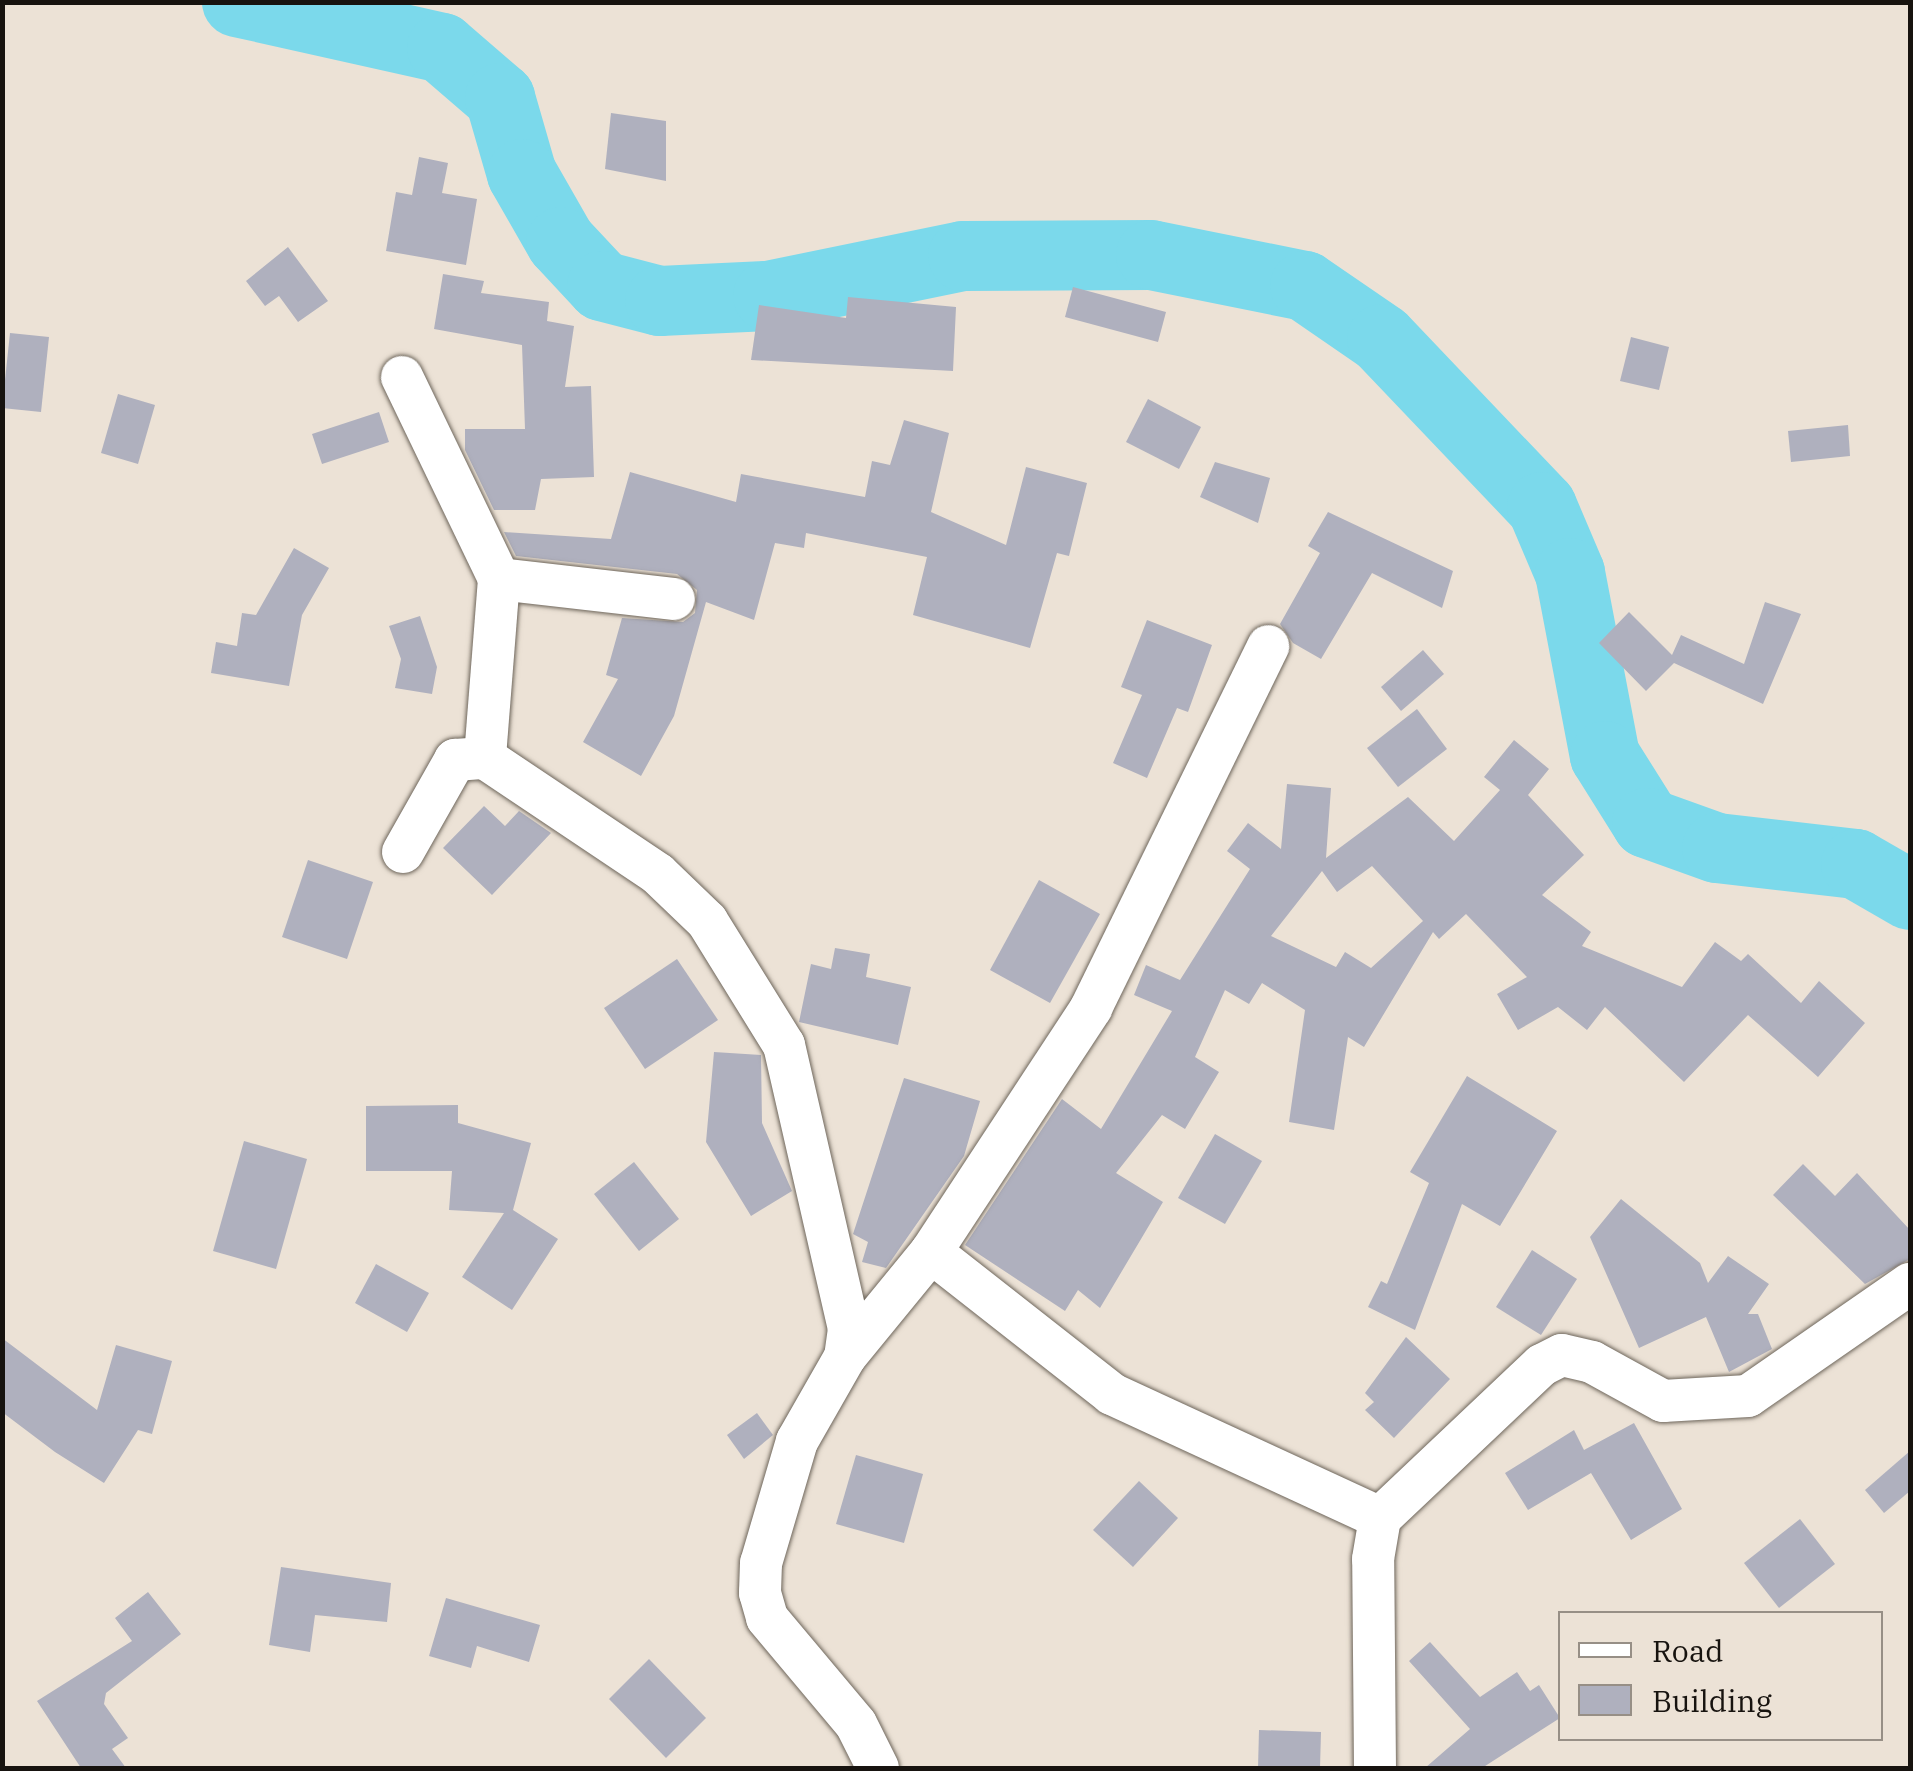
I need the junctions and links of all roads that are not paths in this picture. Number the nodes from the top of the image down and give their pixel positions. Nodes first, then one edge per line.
1 (402, 377) dead end
2 (500, 579) junction
3 (674, 599) dead end
4 (1268, 646) dead end
5 (485, 758) junction
6 (404, 852) dead end
7 (931, 1252) junction
8 (1910, 1284) edge
9 (845, 1357) junction
10 (1380, 1518) junction
11 (878, 1768) edge
12 (1375, 1768) edge

1 - 2 street
2 - 3 street
2 - 5 street
4 - 7 street
5 - 6 street
5 - 9 street
7 - 9 street
7 - 10 street
8 - 10 street
9 - 11 street
10 - 12 street

